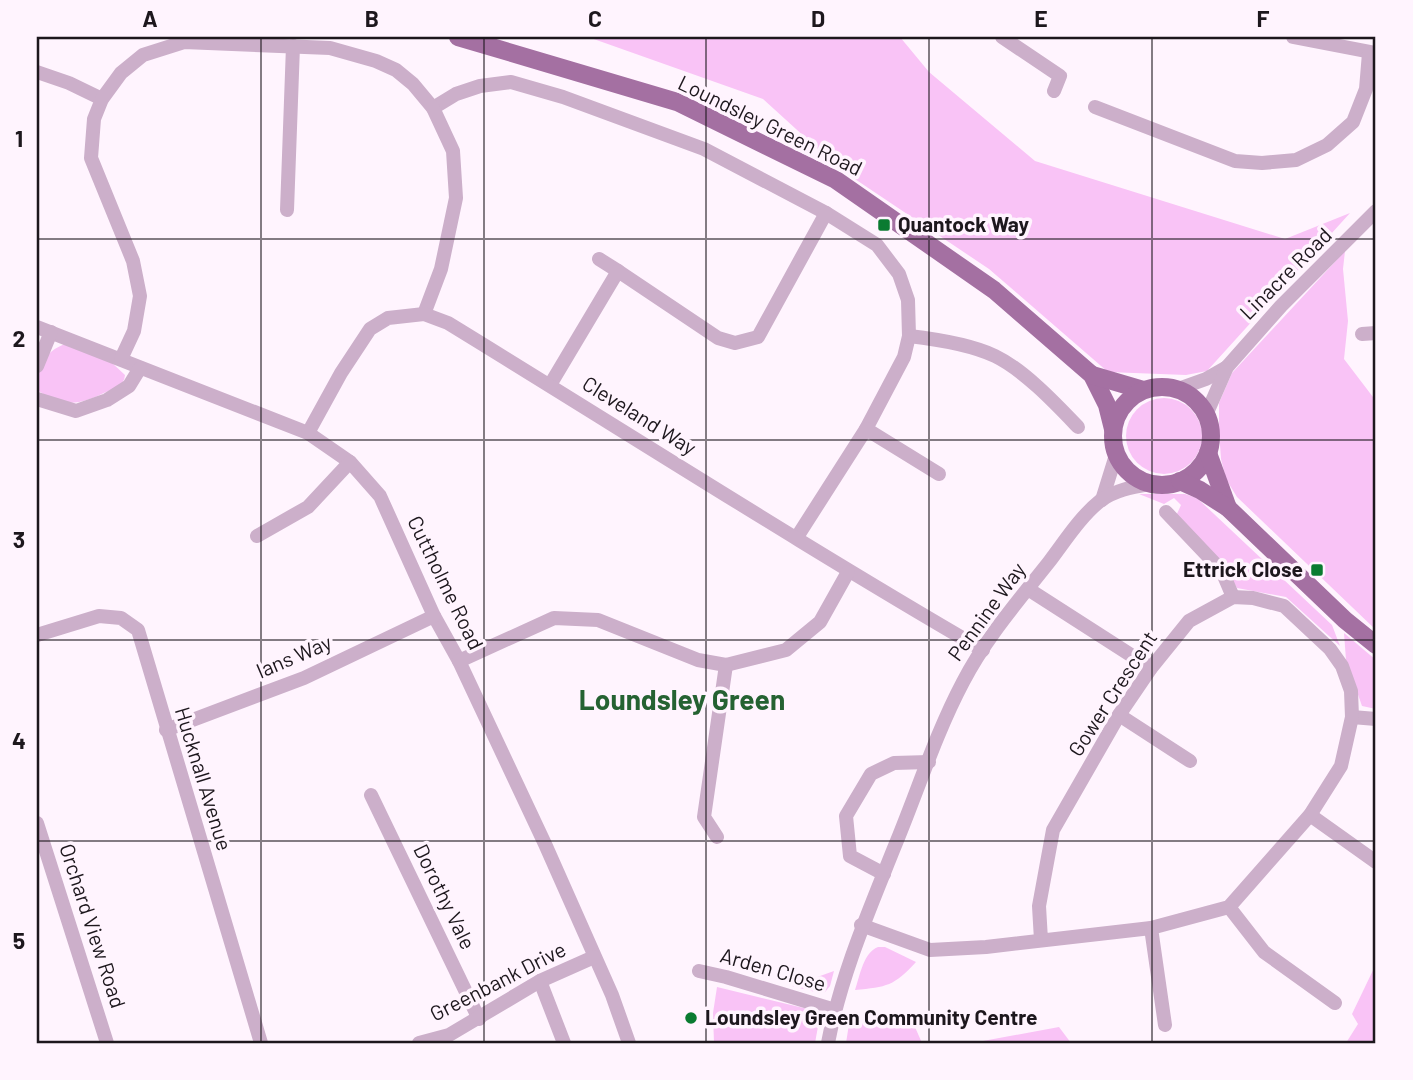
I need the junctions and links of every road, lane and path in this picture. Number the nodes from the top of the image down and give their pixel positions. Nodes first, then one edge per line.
1 (458, 37) edge
2 (1002, 37) edge
3 (1293, 37) edge
4 (293, 46) junction
5 (1373, 53) edge
6 (37, 72) edge
7 (1054, 91) dead end
8 (102, 99) junction
9 (1094, 107) dead end
10 (433, 108) junction
11 (287, 210) dead end
12 (1376, 211) edge
13 (826, 213) junction
14 (599, 259) dead end
15 (618, 271) junction
16 (425, 314) junction
17 (44, 330) edge
18 (909, 336) junction
19 (121, 359) junction
20 (37, 366) edge
21 (1227, 367) junction
22 (140, 368) junction
23 (1092, 375) junction
24 (550, 385) junction
25 (1178, 389) junction
26 (1143, 390) junction
27 (37, 399) edge
28 (1206, 415) junction
29 (1078, 427) dead end
30 (866, 429) junction
31 (1113, 429) junction
32 (308, 433) junction
33 (1208, 453) junction
34 (1116, 455) junction
35 (351, 462) junction
36 (939, 474) dead end
37 (1180, 481) junction
38 (1150, 484) junction
39 (1102, 500) junction
40 (1228, 508) junction
41 (1166, 512) dead end
42 (257, 536) dead end
43 (797, 537) junction
44 (848, 572) junction
45 (1028, 589) junction
46 (1233, 597) junction
47 (434, 616) junction
48 (37, 635) edge
49 (1376, 645) edge
50 (983, 650) junction
51 (459, 661) junction
52 (726, 665) junction
53 (1151, 668) junction
54 (1119, 715) junction
55 (1352, 717) junction
56 (1376, 719) edge
57 (166, 730) junction
58 (1190, 761) dead end
59 (929, 762) junction
60 (371, 795) dead end
61 (1310, 815) junction
62 (37, 822) edge
63 (717, 837) dead end
64 (1376, 862) edge
65 (884, 874) junction
66 (1229, 907) junction
67 (862, 925) junction
68 (1151, 929) junction
69 (1041, 940) junction
70 (594, 957) junction
71 (699, 971) dead end
72 (540, 981) junction
73 (1335, 1003) dead end
74 (835, 1010) junction
75 (480, 1019) junction
76 (1165, 1024) dead end
77 (107, 1043) edge
78 (261, 1043) edge
79 (419, 1043) edge
80 (564, 1043) edge
81 (629, 1043) edge
82 (828, 1043) edge

1 - 23 main road, Loundsley Green Road
2 - 7 street
3 - 5 street
4 - 8 street
4 - 10 street
4 - 11 street
5 - 9 street
6 - 8 street
8 - 19 street
10 - 13 street
10 - 16 street
12 - 21 street, Linacre Road
13 - 15 street
13 - 18 street
14 - 15 street
15 - 24 street
16 - 24 street, Cleveland Way
16 - 32 street
17 - 19 street, Cuttholme Road
17 - 20 street
18 - 29 street
18 - 30 street
19 - 22 street, Cuttholme Road
21 - 25 street, Linacre Road
21 - 28 street, Linacre Road
22 - 27 street
22 - 32 street, Cuttholme Road
23 - 26 main road, Loundsley Green Road
23 - 31 main road, Loundsley Green Road
24 - 43 street, Cleveland Way
25 - 26 main road
25 - 28 main road
26 - 31 main road
28 - 33 main road
30 - 36 street
30 - 43 street
31 - 34 main road
32 - 35 street, Cuttholme Road
33 - 37 main road
33 - 40 main road
34 - 38 main road
34 - 39 street, Pennine Way
35 - 42 street
35 - 47 street, Cuttholme Road
37 - 38 main road
37 - 40 main road
38 - 39 street, Pennine Way
39 - 45 street, Pennine Way
40 - 49 main road
41 - 46 street
43 - 44 street, Cleveland Way
44 - 50 street, Cleveland Way
44 - 52 street
45 - 50 street, Pennine Way
45 - 53 street
46 - 53 street, Gower Crescent
46 - 55 street
47 - 51 street, Cuttholme Road
47 - 57 street, Ians Way
48 - 57 street, Hucknall Avenue
50 - 59 street, Pennine Way
51 - 52 street
51 - 70 street, Cuttholme Road
52 - 63 street
53 - 54 street, Gower Crescent
54 - 58 street
54 - 69 street, Gower Crescent
55 - 56 street
55 - 61 street
57 - 78 street, Hucknall Avenue
59 - 65 street, Pennine Way
59 - 65 street
60 - 75 street, Dorothy Vale
61 - 64 street
61 - 66 street
62 - 77 street, Orchard View Road
65 - 67 street, Pennine Way
66 - 68 street
66 - 73 street
67 - 69 street
67 - 74 street, Pennine Way
68 - 69 street
68 - 76 street
70 - 72 street, Greenbank Drive
70 - 81 street, Cuttholme Road
71 - 74 street, Arden Close
72 - 75 street, Greenbank Drive
72 - 80 street
74 - 82 street, Pennine Way
75 - 79 street, Greenbank Drive

